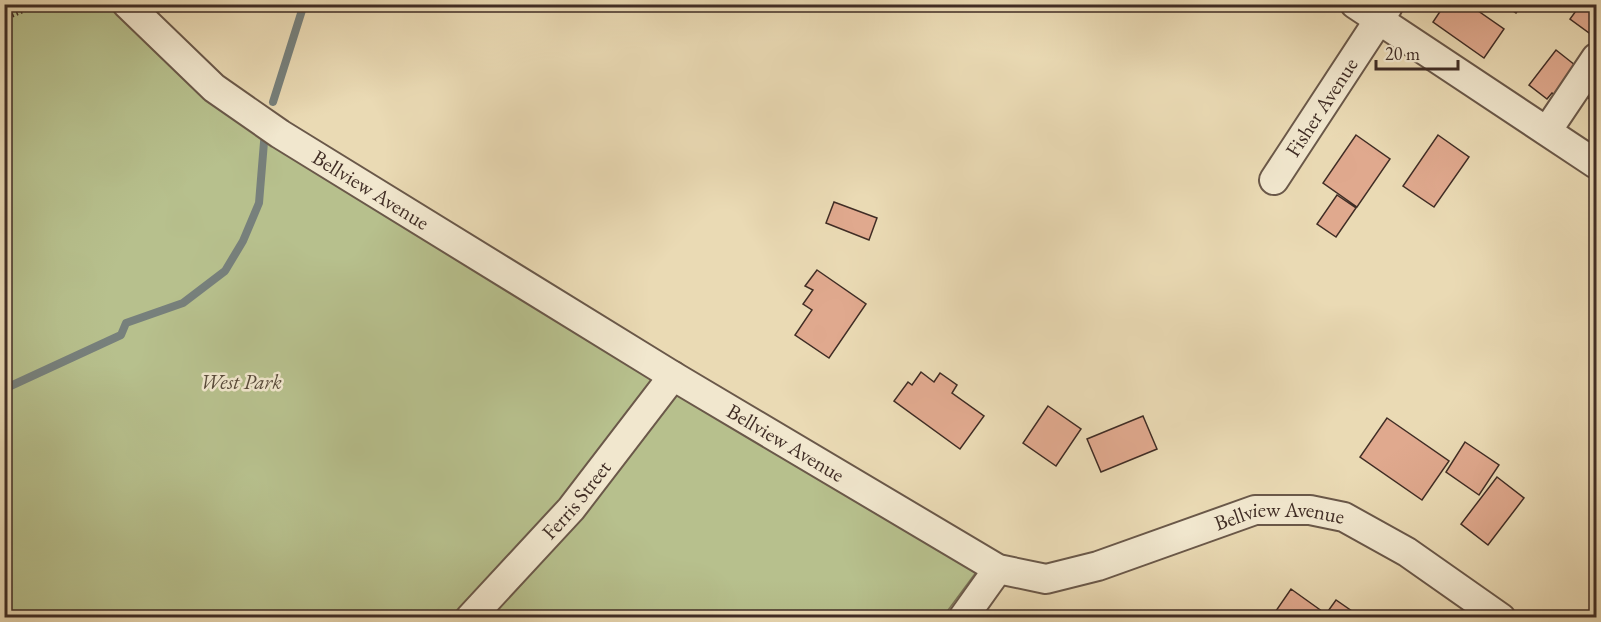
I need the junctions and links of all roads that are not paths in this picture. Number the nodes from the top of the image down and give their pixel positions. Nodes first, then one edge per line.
1 (127, 4) edge
2 (1354, 4) edge
3 (1384, 13) edge
4 (1596, 58) edge
5 (1547, 131) junction
6 (1596, 164) edge
7 (1274, 180) dead end
8 (673, 376) junction
9 (998, 569) junction
10 (470, 618) edge
11 (963, 618) edge
12 (1501, 618) edge

1 - 8 street, Bellview Avenue
2 - 3 street
3 - 5 street
3 - 7 street, Fisher Avenue
4 - 5 street
5 - 6 street
8 - 9 street, Bellview Avenue
8 - 10 street, Ferris Street
9 - 11 street
9 - 12 street, Bellview Avenue

